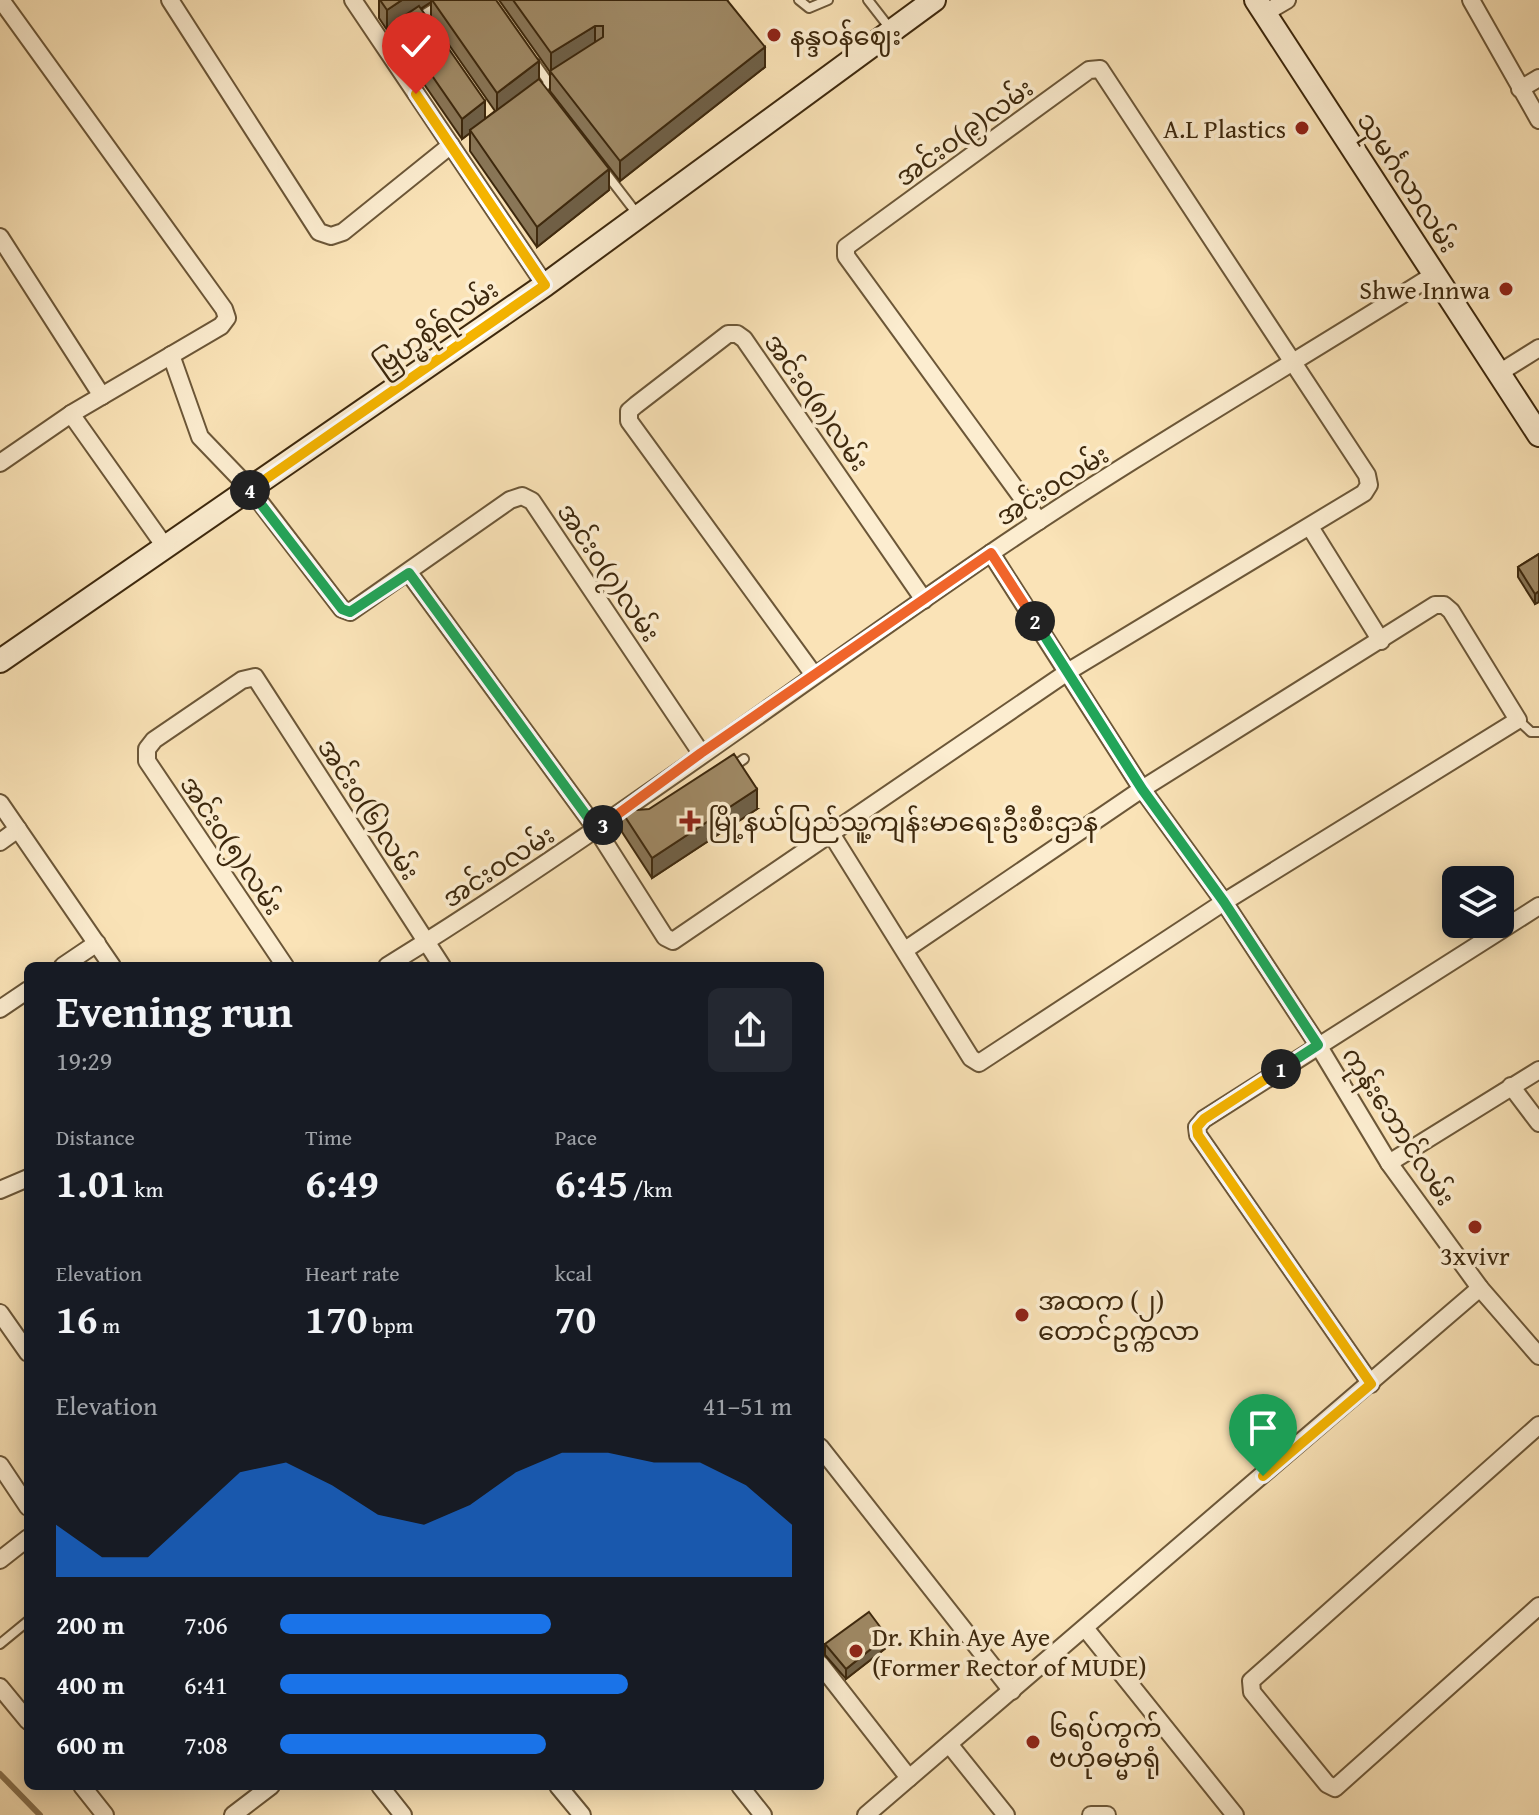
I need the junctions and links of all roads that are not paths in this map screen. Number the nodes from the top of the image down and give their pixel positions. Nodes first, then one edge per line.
1 (1, 0) edge
2 (170, 0) edge
3 (353, 0) edge
4 (447, 0) edge
5 (799, 0) edge
6 (828, 0) edge
7 (868, 0) edge
8 (934, 0) edge
9 (1287, 0) edge
10 (1471, 0) edge
11 (1261, 7) edge
12 (421, 17) junction
13 (407, 25) edge
14 (429, 29) edge
15 (892, 31) junction
16 (532, 59) edge
17 (562, 75) edge
18 (1539, 78) edge
19 (549, 83) junction
20 (1520, 89) junction
21 (540, 90) junction
22 (529, 98) edge
23 (549, 102) edge
24 (1539, 120) edge
25 (457, 148) junction
26 (594, 159) edge
27 (639, 216) junction
28 (0, 237) edge
29 (1435, 274) junction
30 (545, 285) junction
31 (1539, 348) edge
32 (171, 355) junction
33 (1296, 362) junction
34 (1499, 373) junction
35 (102, 396) junction
36 (71, 414) junction
37 (1539, 435) edge
38 (0, 463) edge
39 (250, 489) junction
40 (1039, 521) junction
41 (1310, 527) junction
42 (166, 548) junction
43 (991, 553) junction
44 (409, 573) junction
45 (924, 600) junction
46 (1381, 641) junction
47 (0, 661) edge
48 (1069, 671) junction
49 (814, 675) junction
50 (255, 677) joint
51 (1518, 720) junction
52 (1539, 732) edge
53 (701, 753) junction
54 (744, 759) dead end
55 (720, 775) edge
56 (1142, 789) junction
57 (0, 803) edge
58 (18, 829) junction
59 (597, 830) junction
60 (832, 835) junction
61 (0, 842) edge
62 (1224, 902) junction
63 (1539, 906) edge
64 (425, 942) junction
65 (97, 943) junction
66 (905, 950) junction
67 (69, 962) edge
68 (109, 962) edge
69 (282, 962) edge
70 (393, 962) edge
71 (439, 962) edge
72 (24, 993) edge
73 (0, 1009) edge
74 (1318, 1045) junction
75 (1539, 1070) edge
76 (1511, 1086) junction
77 (1539, 1123) edge
78 (1389, 1163) junction
79 (24, 1180) edge
80 (0, 1190) edge
81 (1480, 1288) junction
82 (0, 1313) edge
83 (24, 1347) edge
84 (1539, 1356) edge
85 (1371, 1384) junction
86 (1539, 1425) edge
87 (824, 1452) edge
88 (0, 1465) edge
89 (24, 1501) edge
90 (24, 1541) edge
91 (0, 1560) edge
92 (1539, 1606) edge
93 (24, 1624) edge
94 (1085, 1628) junction
95 (0, 1644) edge
96 (824, 1669) edge
97 (0, 1687) edge
98 (1012, 1691) junction
99 (24, 1716) edge
100 (949, 1744) junction
101 (909, 1778) junction
102 (91, 1790) edge
103 (266, 1790) edge
104 (383, 1790) edge
105 (561, 1790) edge
106 (743, 1790) edge
107 (105, 1815) edge
108 (233, 1815) edge
109 (403, 1815) edge
110 (582, 1815) edge
111 (763, 1815) edge
112 (866, 1815) edge
113 (1006, 1815) edge
114 (1091, 1815) edge
115 (1107, 1815) edge
116 (1235, 1815) edge

1 - 32 street
2 - 25 street
3 - 25 street
4 - 12 lane
5 - 6 lane
7 - 15 lane
8 - 15 main road, ဗြဟ္မစိုရ်လမ်း
9 - 11 street
10 - 20 street
11 - 29 main road, သုမင်္ဂလာလမ်း
12 - 13 lane
12 - 14 lane
15 - 27 main road, ဗြဟ္မစိုရ်လမ်း
16 - 19 lane
17 - 19 lane
18 - 20 street
19 - 21 lane
20 - 24 street
21 - 22 lane
21 - 23 lane
25 - 30 street
26 - 27 lane
27 - 30 main road, ဗြဟ္မစိုရ်လမ်း
28 - 35 street
29 - 33 street, အင်းဝလမ်း
29 - 34 main road, သုမင်္ဂလာလမ်း
30 - 39 main road, ဗြဟ္မစိုရ်လမ်း
31 - 34 street
32 - 35 street
32 - 39 street
33 - 40 street, အင်းဝလမ်း
33 - 40 street, အင်းဝ(၉)လမ်း
33 - 41 street
34 - 37 main road, သုမင်္ဂလာလမ်း
35 - 36 street
36 - 38 street
36 - 42 street
39 - 42 main road, ဗြဟ္မစိုရ်လမ်း
39 - 44 street, အင်းဝ(၇)လမ်း
40 - 43 street, အင်းဝလမ်း
41 - 46 street
41 - 48 street
42 - 47 main road, ဗြဟ္မစိုရ်လမ်း
43 - 45 street, အင်းဝလမ်း
43 - 48 street, ကုန်းဘောင်လမ်း
44 - 53 street, အင်းဝ(၇)လမ်း
44 - 59 street
45 - 49 street, အင်းဝလမ်း
45 - 49 street, အင်းဝ(၈)လမ်း
46 - 51 street
46 - 56 street
48 - 56 street, ကုန်းဘောင်လမ်း
48 - 60 street
49 - 53 street, အင်းဝလမ်း
50 - 64 street, အင်းဝ(၆)လမ်း
50 - 69 street, အင်းဝ(၅)လမ်း
51 - 52 lane
51 - 62 street
53 - 59 street, အင်းဝလမ်း
54 - 55 lane
56 - 62 street, ကုန်းဘောင်လမ်း
56 - 66 street
57 - 58 street
58 - 61 street
58 - 65 street
59 - 60 street
59 - 64 street, အင်းဝလမ်း
60 - 66 street
62 - 66 street
62 - 74 street, ကုန်းဘောင်လမ်း
63 - 74 street
64 - 70 street, အင်းဝလမ်း
64 - 71 street, အင်းဝ(၆)လမ်း
65 - 67 street
65 - 68 street
72 - 73 street
74 - 78 street, ကုန်းဘောင်လမ်း
74 - 85 street
75 - 76 street
76 - 77 street
76 - 78 street
78 - 81 street, ကုန်းဘောင်လမ်း
79 - 80 street
81 - 84 street, ကုန်းဘောင်လမ်း
81 - 85 street
82 - 83 street
85 - 94 street
86 - 92 street
87 - 98 street
88 - 89 street
90 - 91 street
93 - 95 lane
94 - 98 street
94 - 116 street
96 - 101 street
97 - 99 street
98 - 100 street
100 - 101 street
100 - 113 street
101 - 112 street
102 - 107 street
103 - 108 street
104 - 109 street
105 - 110 street
106 - 111 street
114 - 115 street

